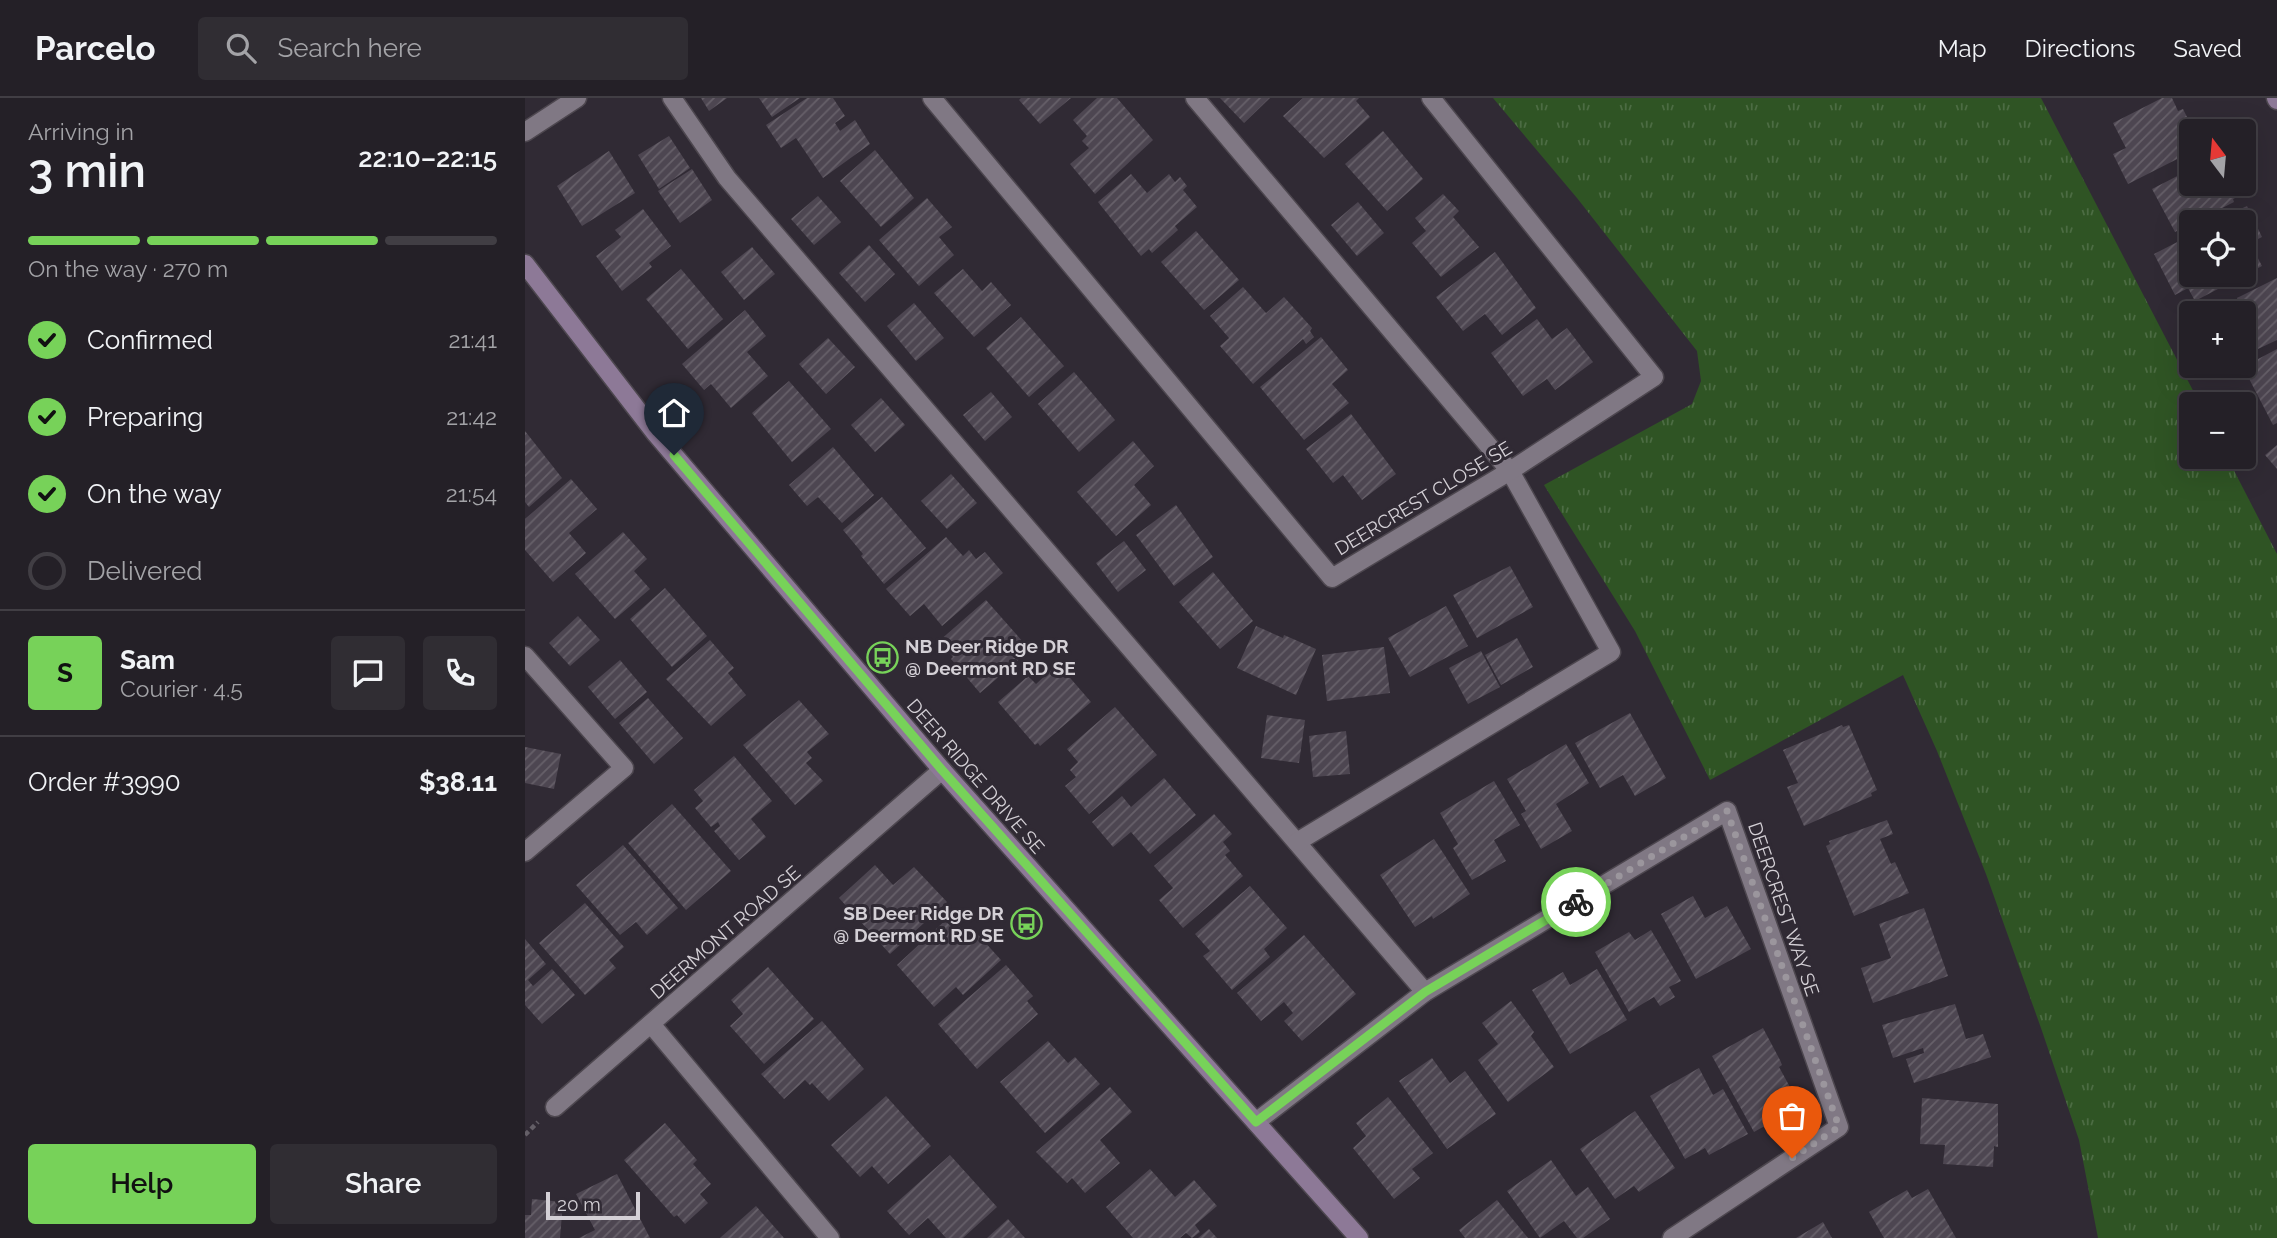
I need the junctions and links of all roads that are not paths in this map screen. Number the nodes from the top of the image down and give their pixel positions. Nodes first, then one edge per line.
1 (577, 98) edge
2 (672, 98) edge
3 (932, 98) edge
4 (1195, 98) edge
5 (1431, 98) edge
6 (525, 132) edge
7 (525, 264) edge
8 (1510, 471) junction
9 (525, 656) edge
10 (942, 770) junction
11 (1297, 842) junction
12 (525, 852) edge
13 (1425, 992) junction
14 (651, 1024) junction
15 (555, 1107) dead end
16 (1256, 1122) junction
17 (830, 1238) edge
18 (1359, 1238) edge
19 (1672, 1238) edge

1 - 6 street
2 - 11 street
3 - 8 street, DEERCREST CLOSE SE
4 - 8 street
5 - 8 street, DEERCREST CLOSE SE
7 - 10 street, DEER RIDGE DRIVE SE
8 - 11 street
9 - 12 street
10 - 14 street, DEERMONT ROAD SE
10 - 16 street, DEER RIDGE DRIVE SE
11 - 13 street
13 - 16 street, DEERCREST WAY SE
13 - 19 street, DEERCREST WAY SE
14 - 15 street
14 - 17 street, DEERMONT ROAD SE
16 - 18 street, DEER RIDGE DRIVE SE

